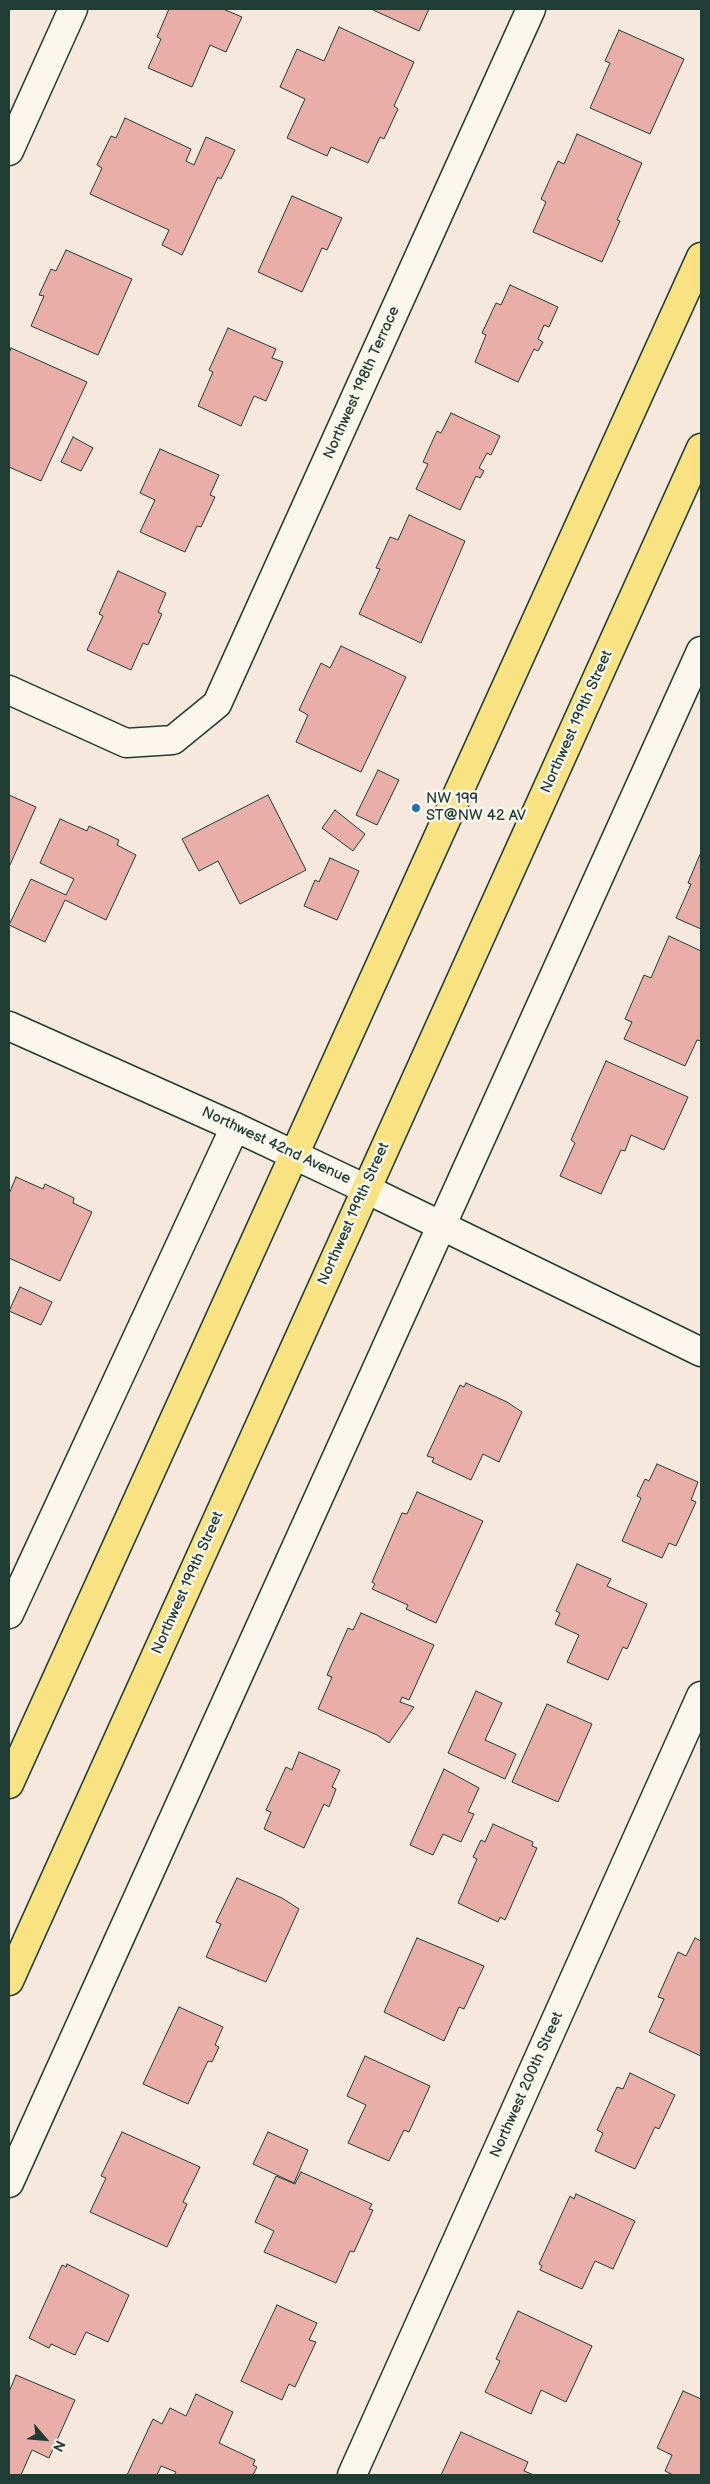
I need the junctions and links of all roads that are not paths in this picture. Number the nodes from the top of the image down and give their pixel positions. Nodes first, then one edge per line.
1 (73, 9) edge
2 (531, 9) edge
3 (9, 151) edge
4 (701, 257) edge
5 (701, 448) edge
6 (701, 651) edge
7 (9, 690) edge
8 (9, 1026) edge
9 (235, 1127) junction
10 (294, 1154) junction
11 (366, 1188) junction
12 (442, 1225) junction
13 (701, 1352) edge
14 (9, 1614) edge
15 (701, 1696) edge
16 (9, 1784) edge
17 (9, 1981) edge
18 (9, 2183) edge
19 (352, 2475) edge

1 - 3 street
2 - 7 street, Northwest 198th Terrace
4 - 10 main road
5 - 11 main road, Northwest 199th Street
6 - 12 street
8 - 9 street, Northwest 42nd Avenue
9 - 10 street, Northwest 42nd Avenue
9 - 14 street
10 - 11 street, Northwest 42nd Avenue
10 - 16 main road
11 - 12 street, Northwest 42nd Avenue
11 - 17 main road, Northwest 199th Street
12 - 13 street, Northwest 42nd Avenue
12 - 18 street
15 - 19 street, Northwest 200th Street

